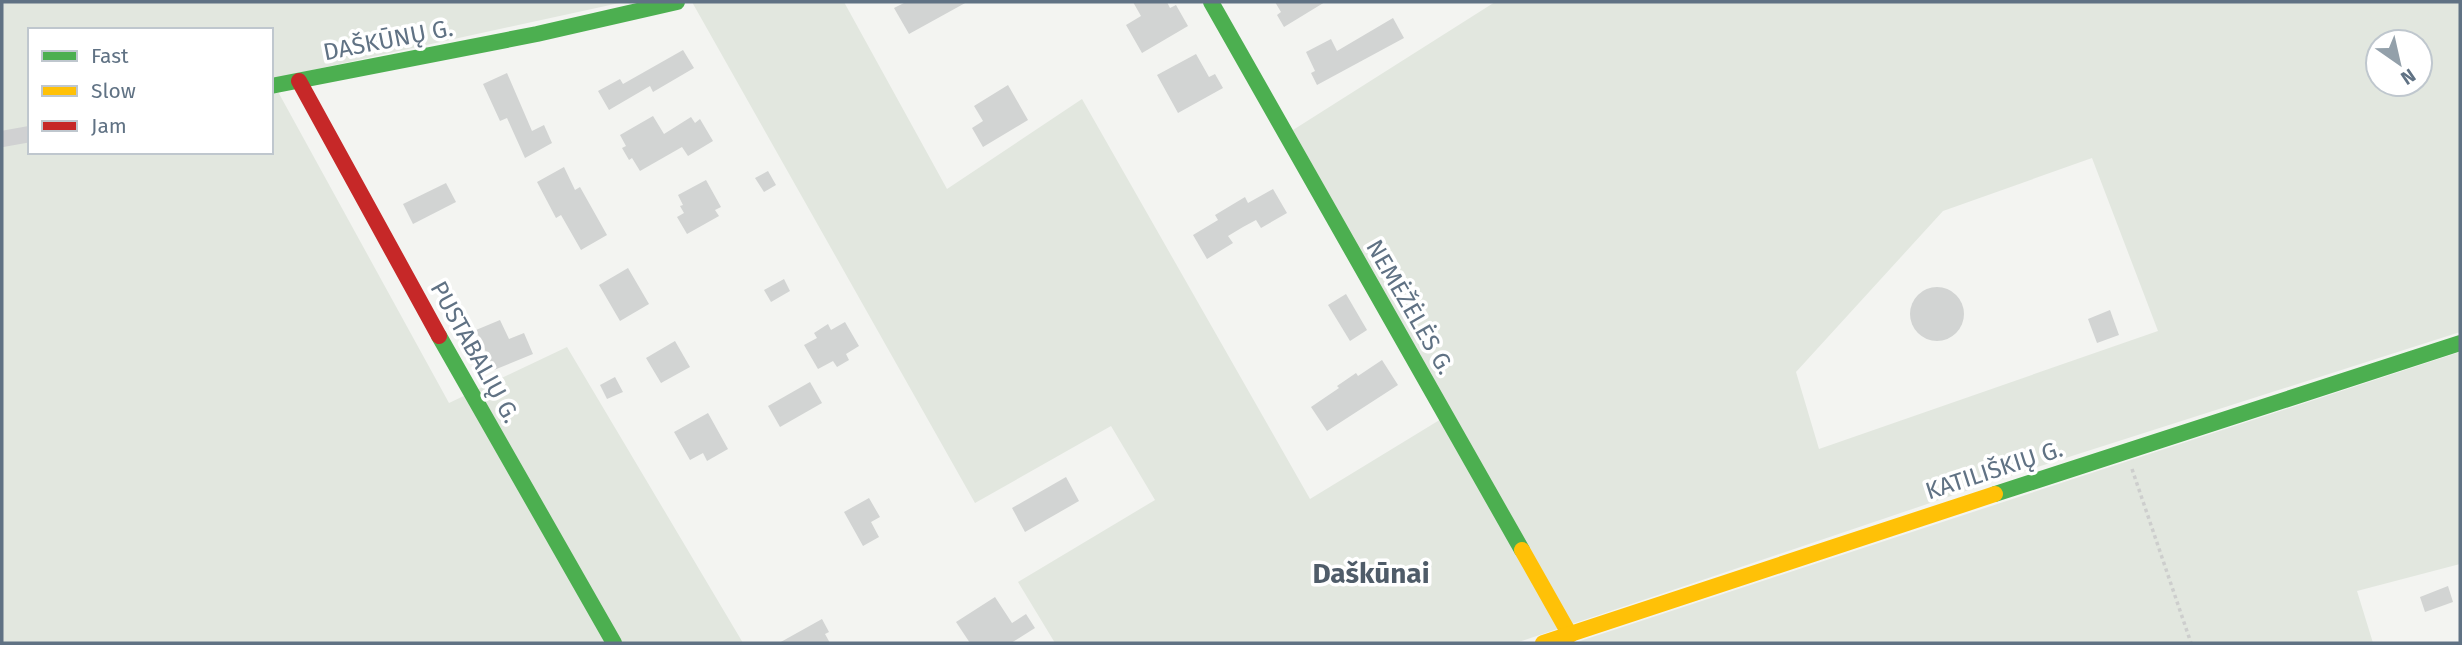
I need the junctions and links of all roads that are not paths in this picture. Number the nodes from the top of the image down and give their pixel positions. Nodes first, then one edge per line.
1 (677, 2) edge
2 (1211, 2) edge
3 (299, 81) junction
4 (273, 86) edge
5 (28, 134) edge
6 (2, 139) edge
7 (2460, 343) edge
8 (1570, 635) junction
9 (614, 643) edge
10 (1543, 643) edge

1 - 3 street, DAŠKŪNŲ G.
2 - 8 street, NEMĖŽĖLĖS G.
3 - 4 street, DAŠKŪNŲ G.
3 - 9 street, PUSTABALIŲ G.
5 - 6 street
7 - 8 street, KATILIŠKIŲ G.
8 - 10 street, KATILIŠKIŲ G.

